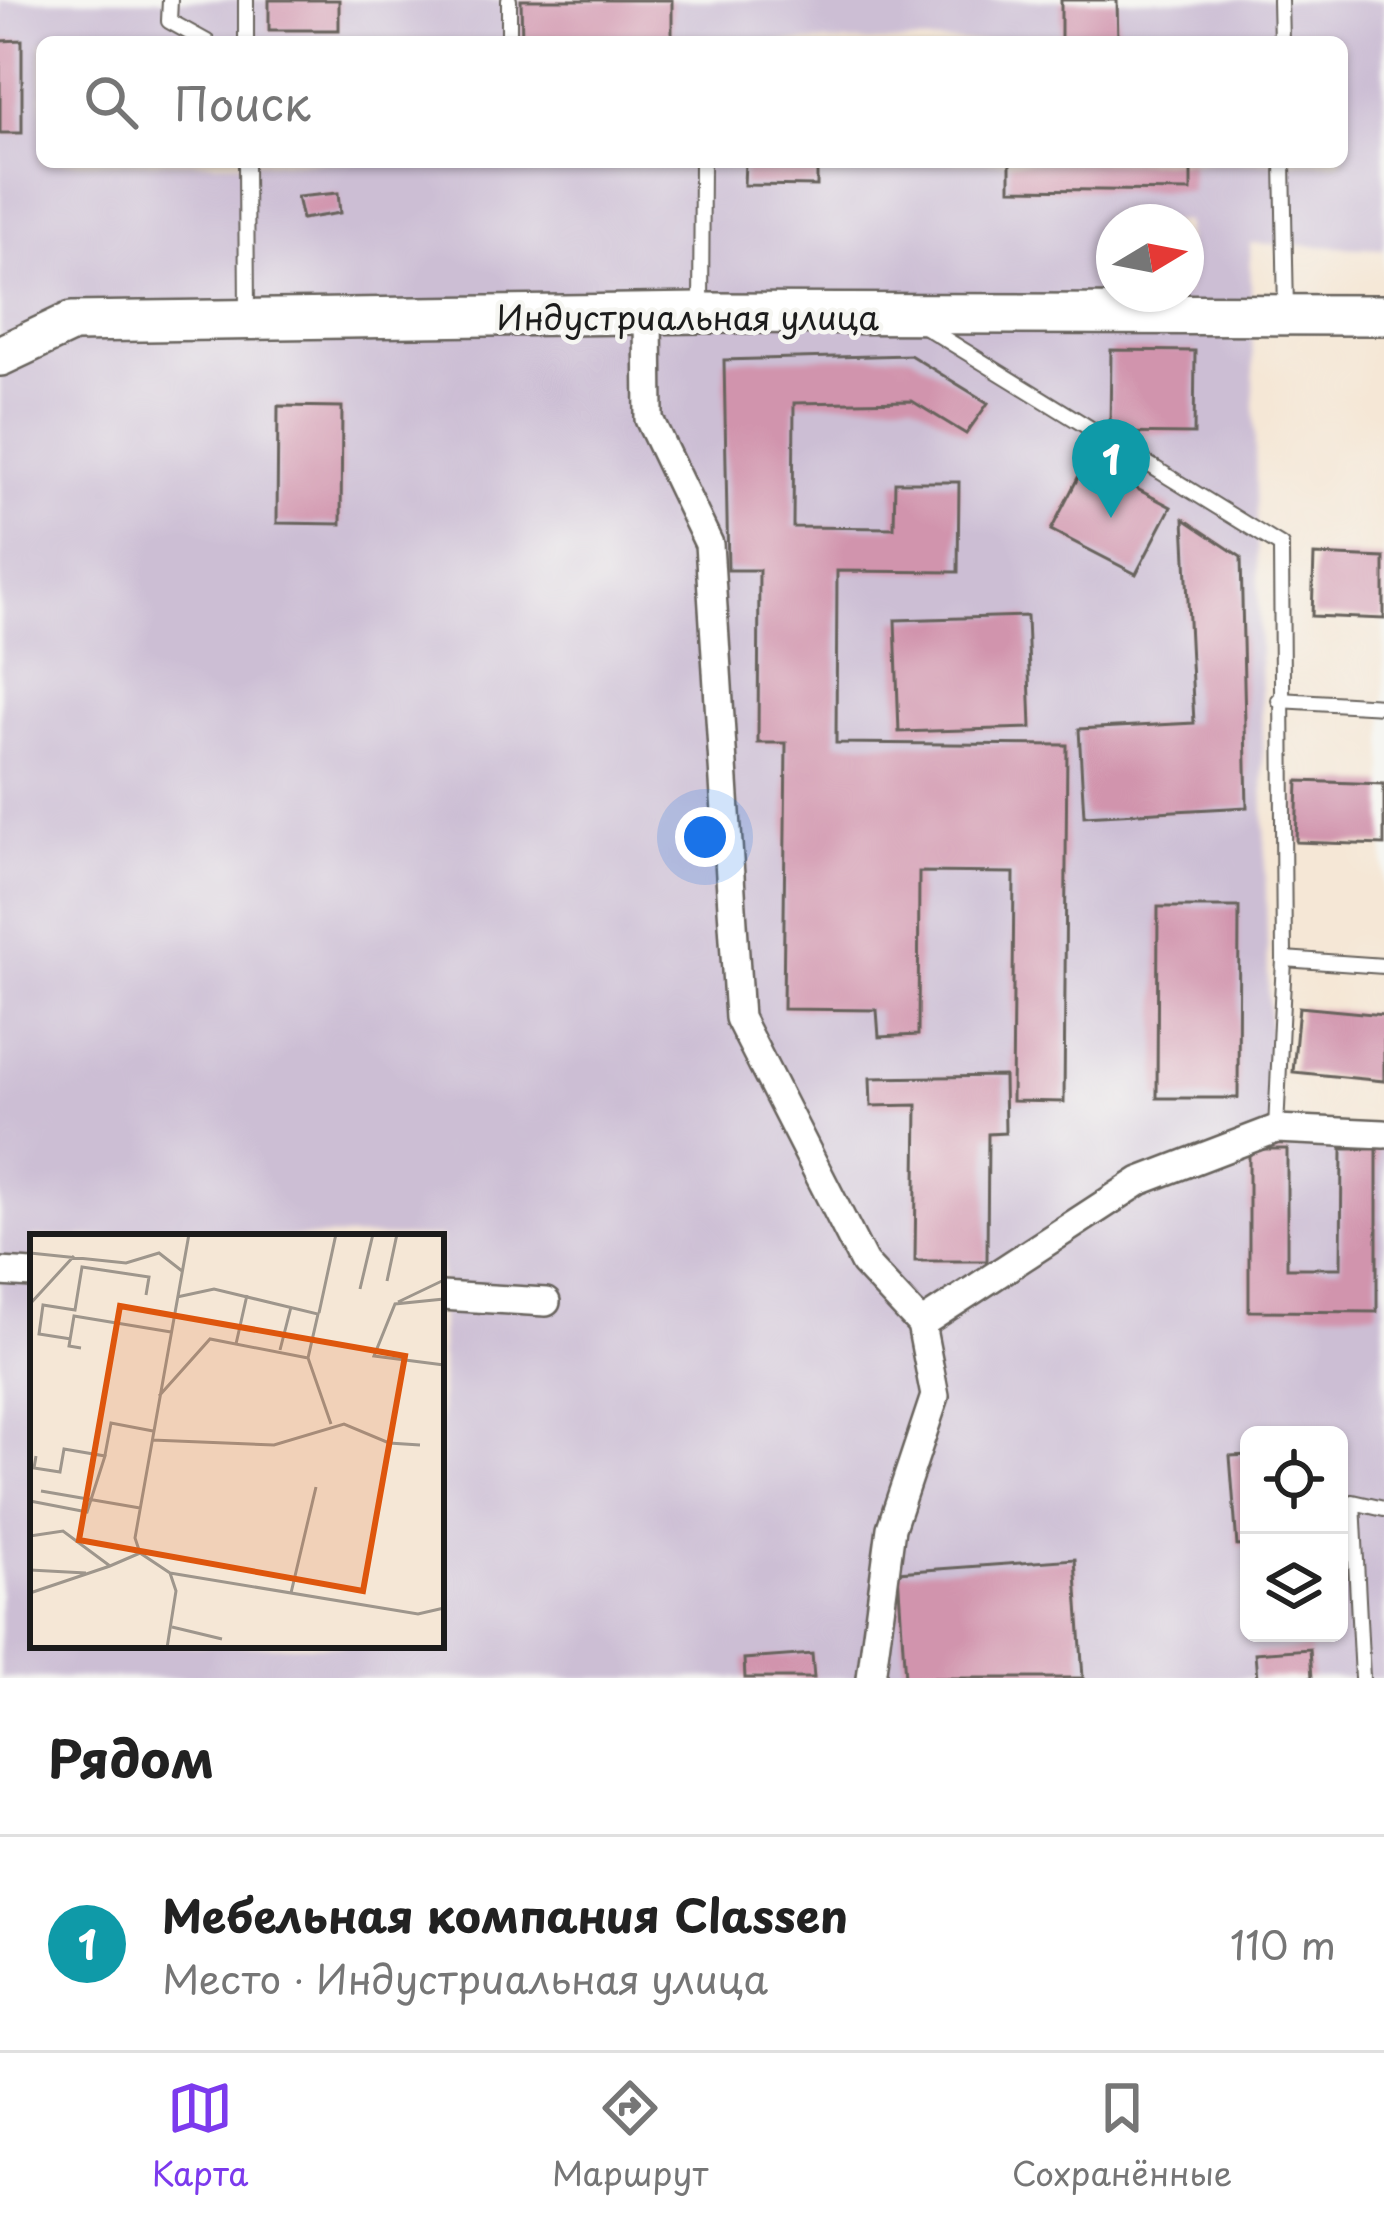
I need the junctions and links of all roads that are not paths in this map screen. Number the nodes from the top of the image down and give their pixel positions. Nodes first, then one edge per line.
1 (170, 0) edge
2 (246, 0) edge
3 (509, 0) edge
4 (1280, 0) edge
5 (196, 36) edge
6 (246, 36) edge
7 (509, 36) edge
8 (1281, 36) edge
9 (246, 168) edge
10 (702, 168) edge
11 (1283, 168) edge
12 (701, 313) junction
13 (648, 314) junction
14 (1286, 315) junction
15 (1384, 315) edge
16 (908, 316) junction
17 (247, 319) junction
18 (0, 356) edge
19 (1279, 700) junction
20 (1384, 706) edge
21 (1284, 959) junction
22 (1384, 966) edge
23 (1276, 1129) junction
24 (1384, 1134) edge
25 (0, 1272) edge
26 (30, 1274) edge
27 (444, 1296) edge
28 (546, 1302) dead end
29 (921, 1324) junction
30 (1384, 1509) edge
31 (871, 1678) edge
32 (1361, 1678) edge

1 - 5 lane
2 - 6 lane
3 - 7 lane
4 - 8 lane
9 - 17 lane
10 - 12 lane
11 - 14 lane
12 - 13 street, Индустриальная улица
12 - 16 street, Индустриальная улица
13 - 17 street, Индустриальная улица
13 - 29 street
14 - 15 street, Индустриальная улица
14 - 16 street, Индустриальная улица
16 - 19 lane
17 - 18 street, Индустриальная улица
19 - 20 lane
19 - 21 lane
21 - 22 lane
21 - 23 lane
23 - 24 street
23 - 29 street
25 - 26 street
27 - 28 street
29 - 31 street
30 - 32 lane

